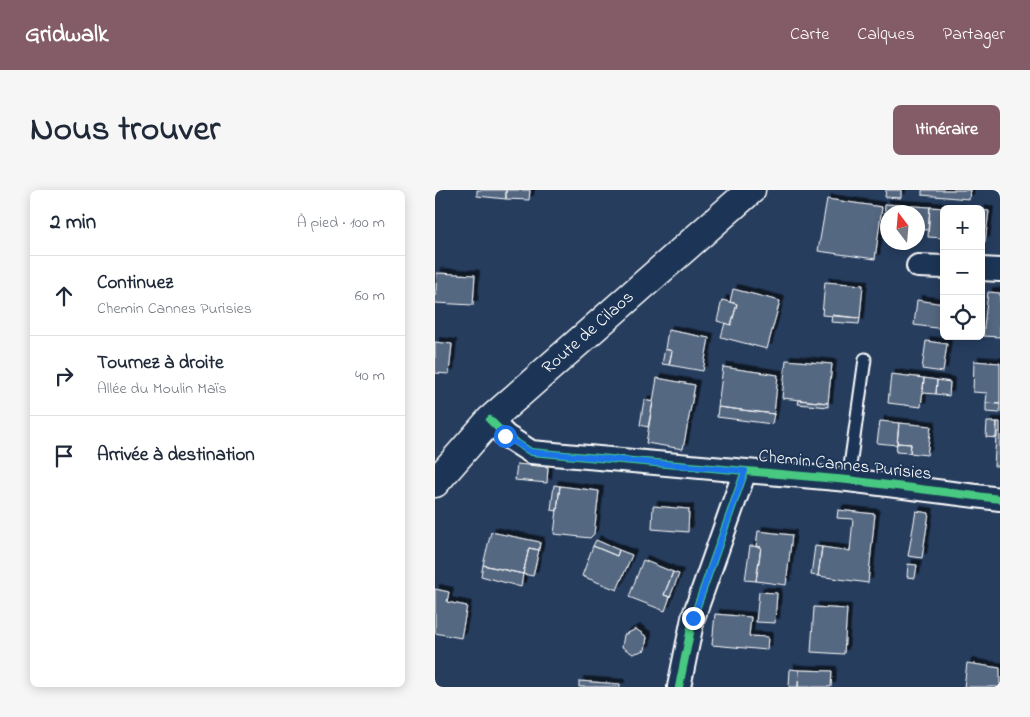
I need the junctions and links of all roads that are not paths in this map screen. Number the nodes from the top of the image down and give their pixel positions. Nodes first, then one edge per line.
1 (747, 191) edge
2 (918, 266) dead end
3 (940, 267) edge
4 (985, 269) edge
5 (1000, 270) edge
6 (865, 359) dead end
7 (490, 420) junction
8 (439, 469) edge
9 (745, 471) junction
10 (848, 480) junction
11 (1000, 499) edge
12 (679, 687) edge

1 - 7 main road, Route de Cilaos
2 - 3 street
4 - 5 street
6 - 10 lane
7 - 8 main road, Route de Cilaos
7 - 9 street, Chemin Cannes Purisies
9 - 10 street, Chemin Cannes Purisies
9 - 12 street
10 - 11 street, Chemin Cannes Purisies

